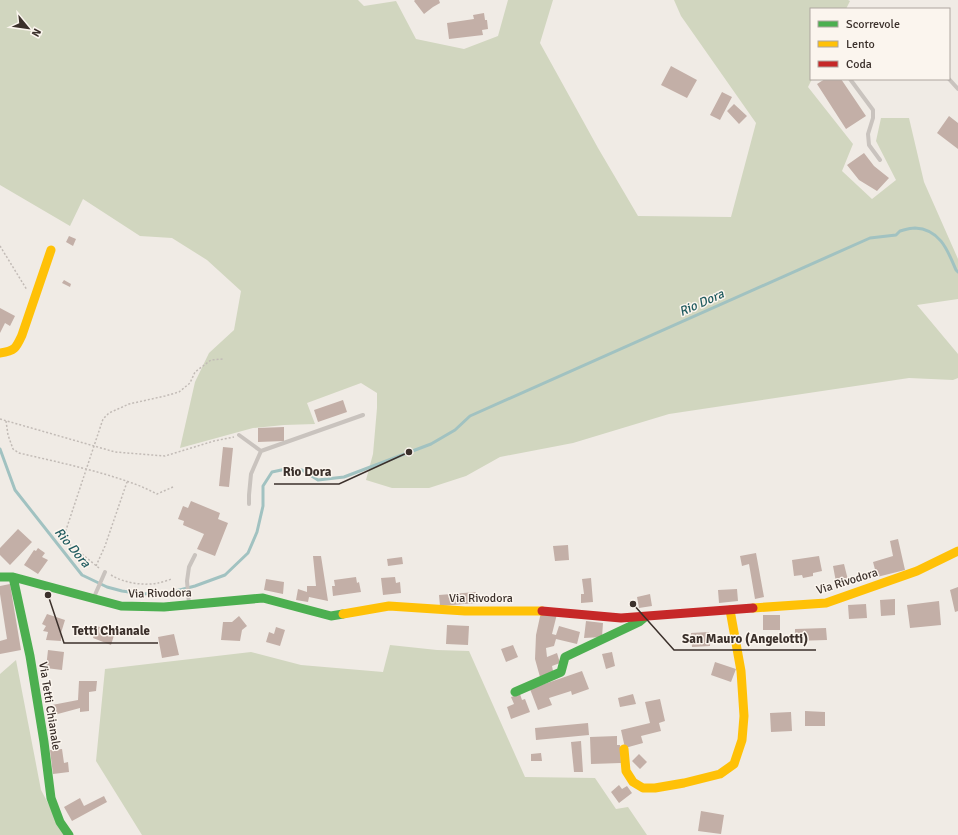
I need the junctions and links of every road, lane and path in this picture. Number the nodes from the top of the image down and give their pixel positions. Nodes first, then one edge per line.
1 (851, 80) edge
2 (950, 80) edge
3 (958, 89) edge
4 (880, 160) dead end
5 (0, 246) edge
6 (50, 250) dead end
7 (34, 300) junction
8 (0, 353) edge
9 (223, 359) dead end
10 (363, 415) dead end
11 (0, 419) edge
12 (6, 421) junction
13 (239, 435) joint
14 (94, 445) junction
15 (261, 451) junction
16 (86, 469) junction
17 (128, 482) junction
18 (173, 487) dead end
19 (249, 504) dead end
20 (958, 550) edge
21 (195, 555) dead end
22 (96, 566) junction
23 (105, 572) junction
24 (0, 577) edge
25 (13, 577) junction
26 (171, 579) dead end
27 (94, 598) junction
28 (189, 605) junction
29 (730, 610) junction
30 (648, 616) junction
31 (515, 692) dead end
32 (624, 749) dead end
33 (70, 835) edge

1 - 4 lane
2 - 3 lane
5 - 7 path
6 - 7 street
7 - 8 street
9 - 14 path
10 - 15 lane
11 - 12 path
12 - 14 path
12 - 16 path
13 - 14 path
13 - 15 lane
14 - 16 path
15 - 19 lane
16 - 17 path
16 - 22 path
17 - 18 path
17 - 22 path
20 - 29 street, Via Rivodora
21 - 28 lane
22 - 23 path
23 - 26 path
23 - 27 lane
24 - 25 street, Via Rivodora
25 - 27 street, Via Rivodora
25 - 33 street, Via Tetti Chianale
27 - 28 street, Via Rivodora
28 - 30 street, Via Rivodora
29 - 30 street, Via Rivodora
29 - 32 street
30 - 31 street

